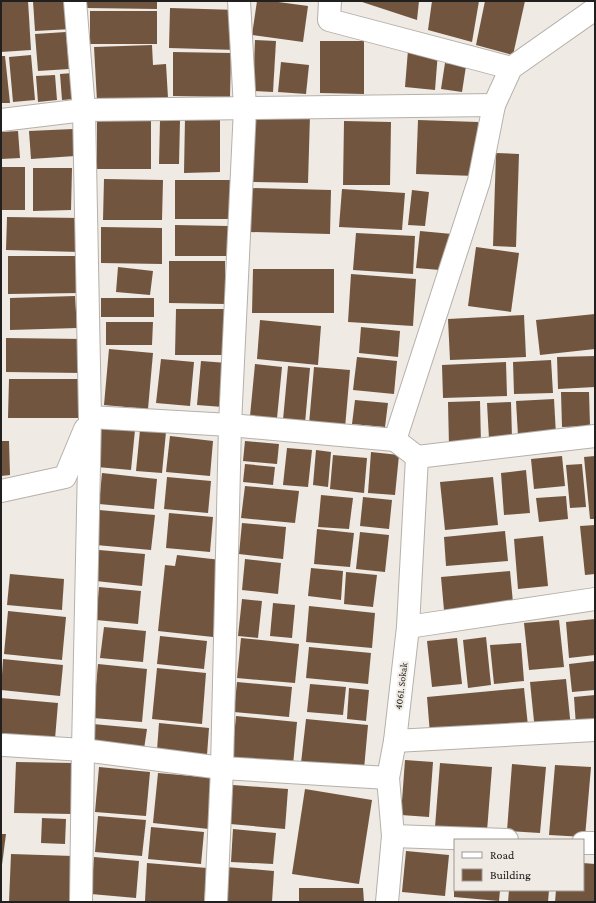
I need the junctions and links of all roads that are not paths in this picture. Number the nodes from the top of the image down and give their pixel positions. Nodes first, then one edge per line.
1 (75, 1) edge
2 (239, 1) edge
3 (330, 1) edge
4 (595, 9) edge
5 (511, 68) junction
6 (494, 105) junction
7 (245, 108) junction
8 (84, 110) junction
9 (1, 120) edge
10 (90, 417) junction
11 (230, 425) junction
12 (595, 436) edge
13 (395, 440) junction
14 (417, 457) junction
15 (1, 491) edge
16 (595, 599) edge
17 (408, 627) junction
18 (595, 730) edge
19 (395, 741) junction
20 (4, 745) dead end
21 (83, 750) junction
22 (222, 768) junction
23 (388, 778) junction
24 (393, 836) junction
25 (478, 839) edge
26 (584, 843) edge
27 (595, 843) edge
28 (81, 902) edge
29 (216, 902) edge
30 (387, 902) edge

1 - 8 street
2 - 7 street
3 - 5 street
4 - 5 street
5 - 6 street
6 - 7 street
6 - 13 street
7 - 8 street
7 - 11 street
8 - 9 street
8 - 10 street
10 - 11 street
10 - 15 street
10 - 21 street
11 - 13 street
11 - 22 street
12 - 14 street
13 - 14 street
14 - 17 street, 4061. Sokak
16 - 17 street
17 - 19 street, 4061. Sokak
18 - 19 street
19 - 23 street, 4061. Sokak
20 - 21 street
21 - 22 street
21 - 28 street
22 - 23 street
22 - 29 street
23 - 24 street, 4061. Sokak
24 - 25 street
24 - 30 street, 4061. Sokak
26 - 27 street

